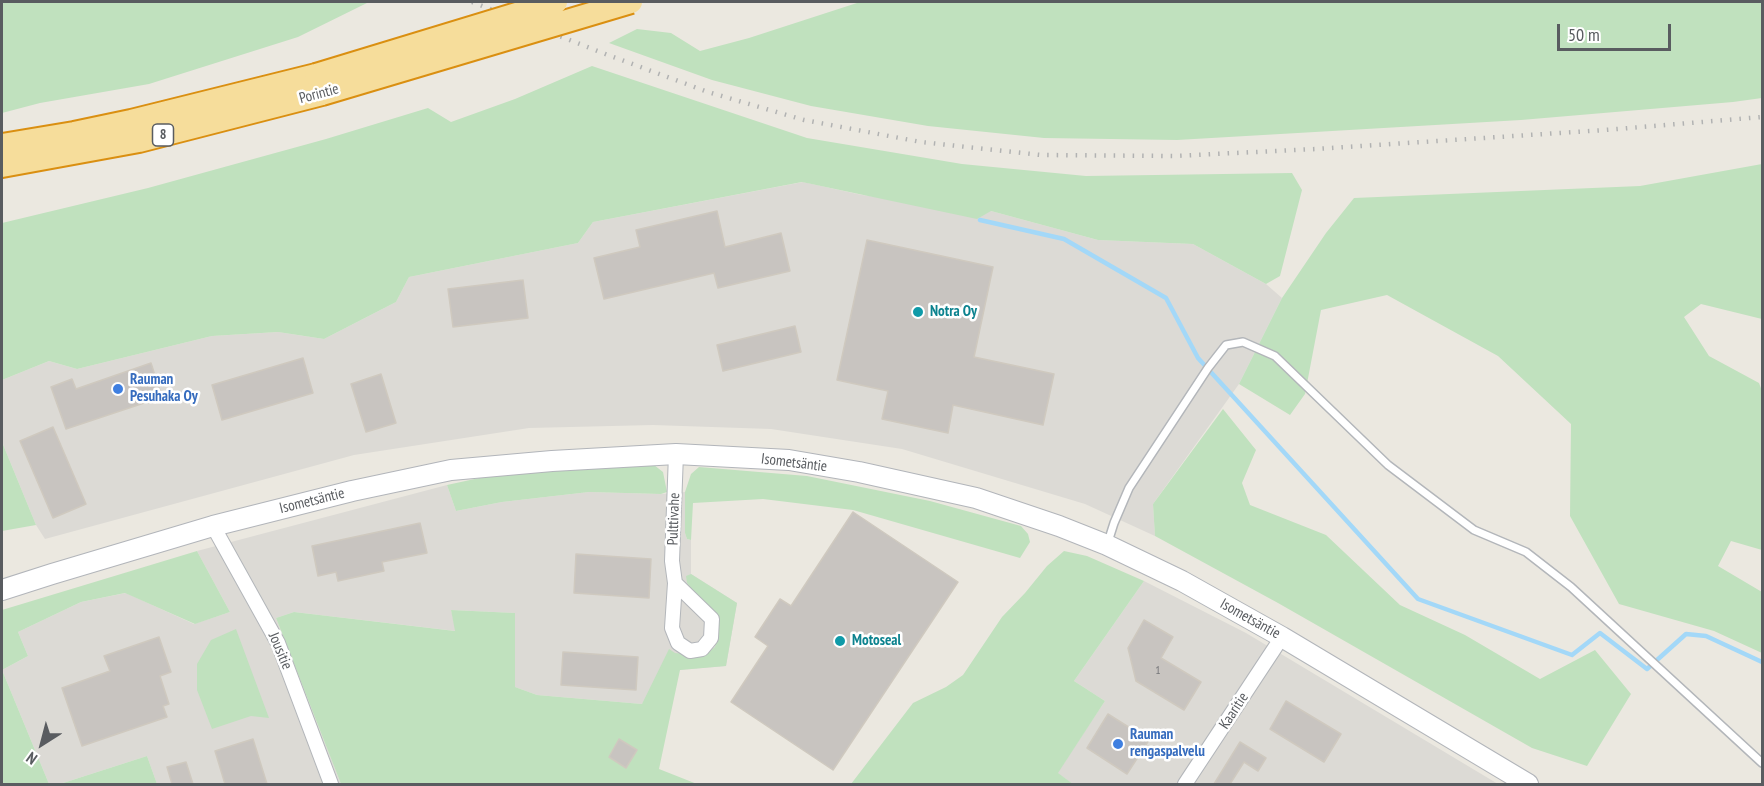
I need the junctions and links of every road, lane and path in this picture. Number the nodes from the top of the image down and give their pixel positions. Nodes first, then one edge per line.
1 (556, 2) edge
2 (631, 2) edge
3 (319, 85) junction
4 (2, 145) edge
5 (2, 166) edge
6 (676, 454) junction
7 (213, 526) junction
8 (1107, 545) junction
9 (675, 584) junction
10 (2, 590) edge
11 (1282, 637) junction
12 (1762, 763) edge
13 (331, 784) edge
14 (1185, 784) edge
15 (1528, 784) edge

1 - 3 highway, Porintie / 8, bridge
2 - 3 highway, Porintie / 8, bridge
3 - 4 highway, Porintie / 8
3 - 5 highway, Porintie / 8
6 - 7 main road, Isometsäntie
6 - 8 main road, Isometsäntie
6 - 9 street, Pulttivahe
7 - 10 main road, Isometsäntie
7 - 13 street, Jousitie
8 - 11 main road, Isometsäntie
8 - 12 lane
9 - 9 street, Pulttivahe
11 - 14 street, Kaaritie
11 - 15 main road, Isometsäntie

